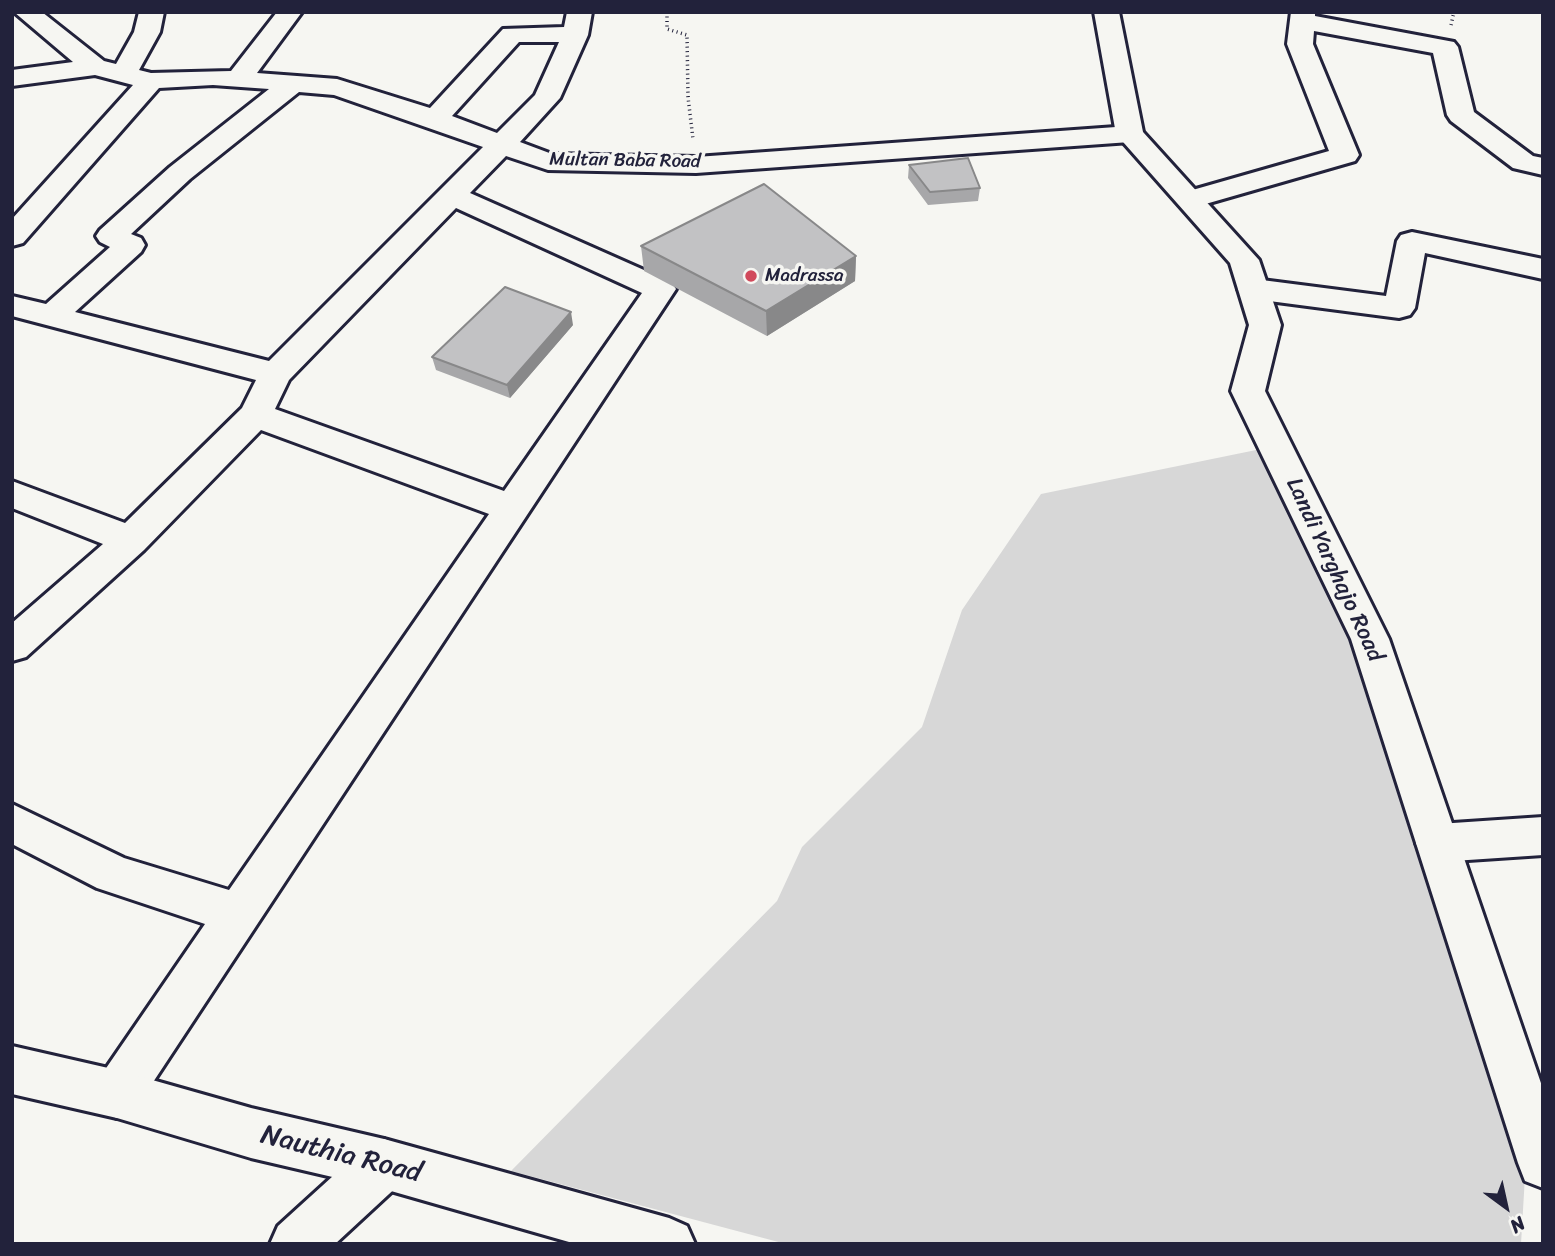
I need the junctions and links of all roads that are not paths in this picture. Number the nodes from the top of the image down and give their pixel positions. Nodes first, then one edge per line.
1 (26, 12) edge
2 (152, 12) edge
3 (290, 12) edge
4 (1106, 12) edge
5 (1302, 17) edge
6 (577, 24) edge
7 (95, 67) junction
8 (124, 75) junction
9 (12, 78) edge
10 (238, 79) junction
11 (152, 81) junction
12 (292, 84) junction
13 (435, 119) junction
14 (1130, 134) junction
15 (504, 146) junction
16 (1543, 167) edge
17 (453, 197) junction
18 (1192, 199) junction
19 (12, 237) edge
20 (1543, 269) edge
21 (1254, 289) junction
22 (12, 306) edge
23 (52, 316) junction
24 (276, 374) junction
25 (255, 415) junction
26 (12, 494) edge
27 (512, 508) junction
28 (131, 540) junction
29 (12, 646) edge
30 (12, 823) edge
31 (1543, 836) edge
32 (1438, 843) junction
33 (238, 914) junction
34 (12, 1070) edge
35 (117, 1094) junction
36 (1543, 1163) edge
37 (384, 1164) junction
38 (296, 1244) edge
39 (669, 1244) edge

1 - 7 street, Multan Baba Road
2 - 8 street
3 - 10 street
4 - 14 street
5 - 16 street
5 - 18 street
6 - 13 street
6 - 15 street
7 - 8 street, Multan Baba Road
7 - 9 street
8 - 11 street, Multan Baba Road
10 - 11 street, Multan Baba Road
10 - 12 street, Multan Baba Road
11 - 19 street
12 - 13 street, Multan Baba Road
12 - 23 street
13 - 15 street, Multan Baba Road
14 - 15 street, Multan Baba Road
14 - 18 street, Landi Yarghajo Road
15 - 17 street
17 - 24 street
17 - 27 street
18 - 21 street, Landi Yarghajo Road
20 - 21 street
21 - 32 street, Landi Yarghajo Road
22 - 23 street
23 - 24 street
24 - 25 street
25 - 27 street
25 - 28 street
26 - 28 street
27 - 33 street
28 - 29 street
30 - 33 street
31 - 32 street
32 - 36 street, Landi Yarghajo Road
33 - 35 street
34 - 35 street, Nauthia Road
35 - 37 street, Nauthia Road
37 - 38 street
37 - 39 street, Nauthia Road

